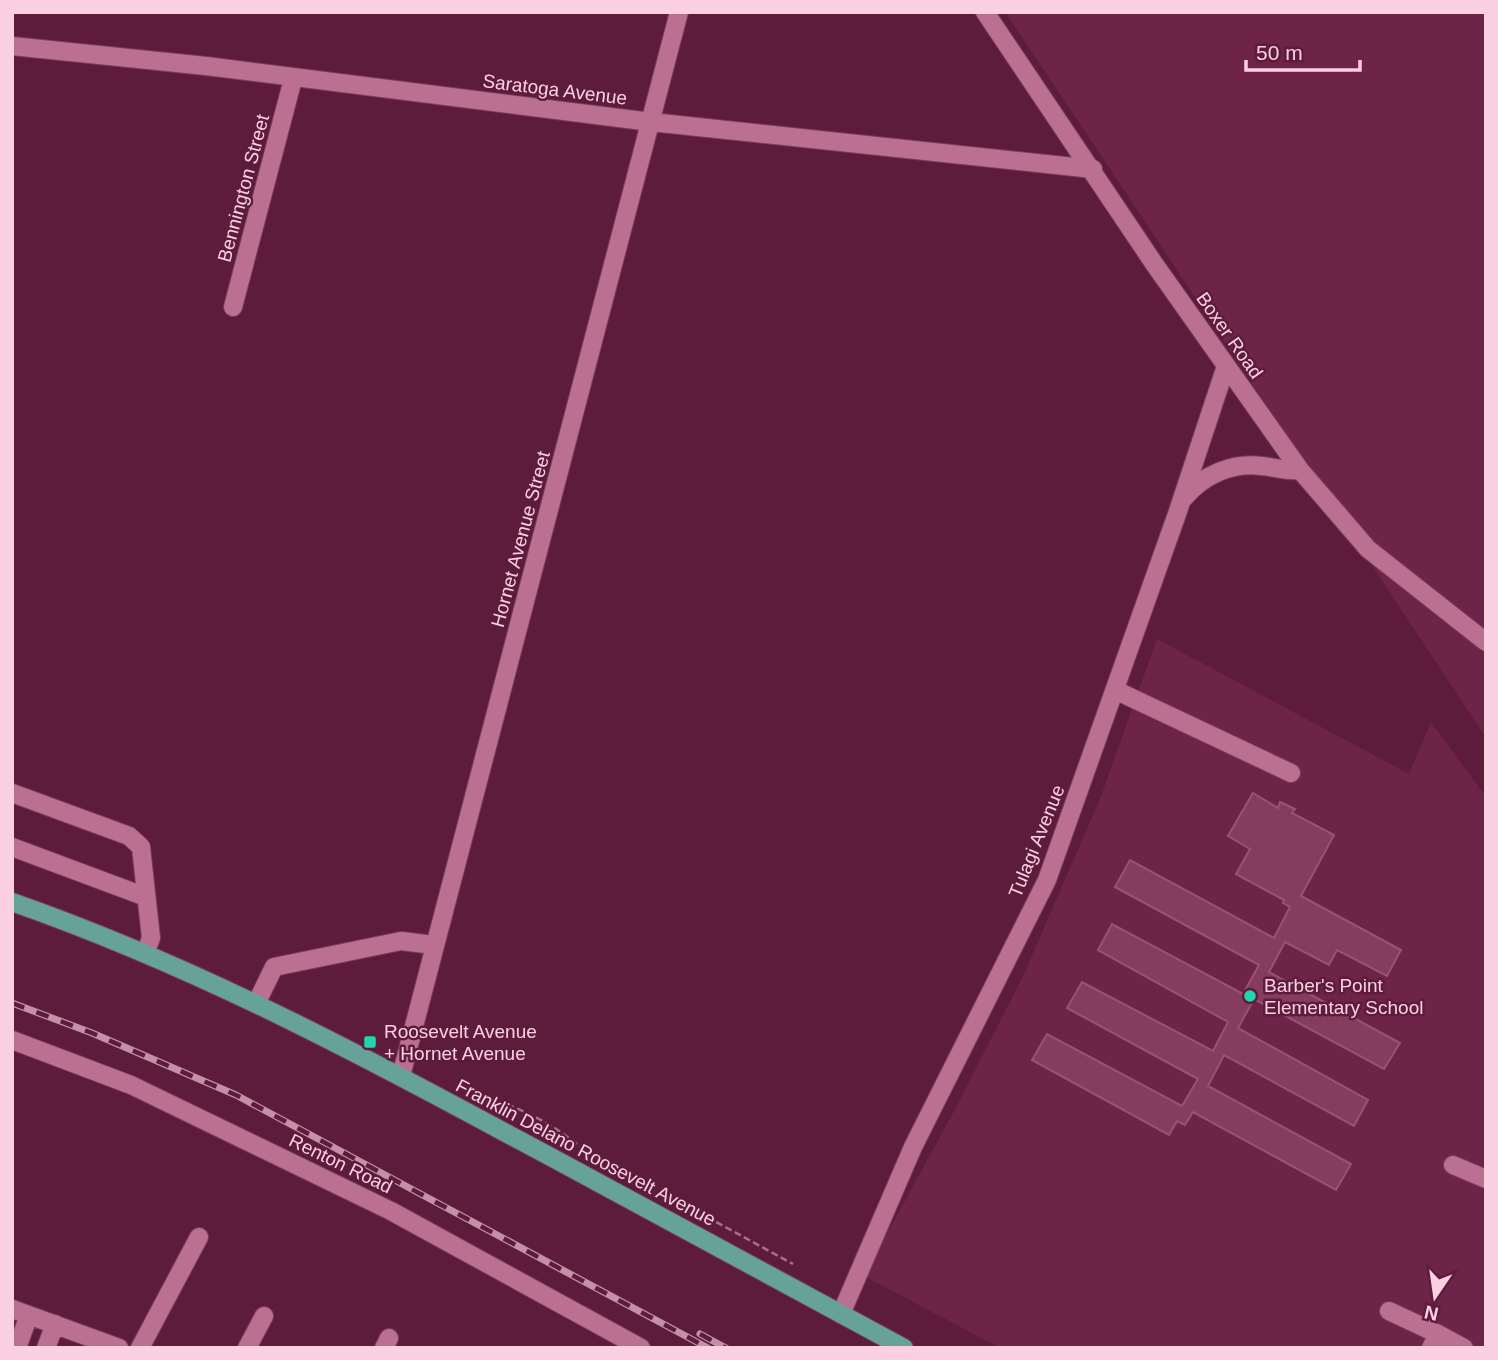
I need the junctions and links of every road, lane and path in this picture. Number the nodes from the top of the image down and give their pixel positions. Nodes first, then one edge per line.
1 (679, 12) edge
2 (985, 12) edge
3 (12, 46) edge
4 (293, 79) junction
5 (651, 122) junction
6 (1093, 169) junction
7 (233, 307) dead end
8 (1226, 366) junction
9 (1300, 470) junction
10 (1181, 500) junction
11 (1486, 642) edge
12 (1115, 690) junction
13 (1291, 773) dead end
14 (12, 793) edge
15 (12, 846) edge
16 (146, 897) junction
17 (12, 902) edge
18 (434, 945) junction
19 (146, 951) junction
20 (257, 1002) junction
21 (12, 1040) edge
22 (401, 1076) junction
23 (487, 1099) dead end
24 (587, 1152) dead end
25 (1454, 1165) dead end
26 (1486, 1179) edge
27 (707, 1217) dead end
28 (199, 1237) dead end
29 (793, 1264) dead end
30 (12, 1309) edge
31 (1389, 1311) dead end
32 (841, 1314) junction
33 (30, 1315) junction
34 (264, 1317) dead end
35 (55, 1324) junction
36 (1434, 1341) edge
37 (17, 1348) edge
38 (46, 1348) edge
39 (119, 1348) edge
40 (139, 1348) edge
41 (247, 1348) edge
42 (641, 1348) edge
43 (904, 1348) edge
44 (1464, 1348) edge

1 - 5 street, Hornet Avenue Street
2 - 6 street, Boxer Road
3 - 4 street, Saratoga Avenue
4 - 5 street, Saratoga Avenue
4 - 7 street, Bennington Street
5 - 6 street, Saratoga Avenue
5 - 18 street, Hornet Avenue Street
6 - 8 street, Boxer Road
8 - 9 street, Boxer Road
8 - 10 street, Tulagi Avenue
9 - 10 street
9 - 11 street, Boxer Road
10 - 12 street, Tulagi Avenue
12 - 13 street
12 - 32 street, Tulagi Avenue
14 - 16 street
15 - 16 street
16 - 19 street
17 - 19 main road, Franklin Delano Roosevelt Avenue
18 - 20 street
18 - 22 street, Hornet Avenue Street
19 - 20 main road, Franklin Delano Roosevelt Avenue
20 - 22 main road, Franklin Delano Roosevelt Avenue
21 - 42 street, Renton Road
22 - 32 main road, Franklin Delano Roosevelt Avenue
23 - 24 path
25 - 26 street
27 - 29 path
28 - 40 street
30 - 33 street
31 - 36 street
32 - 43 main road, Franklin Delano Roosevelt Avenue
33 - 35 street
33 - 37 street
34 - 41 street
35 - 38 street
35 - 39 street
36 - 44 street

